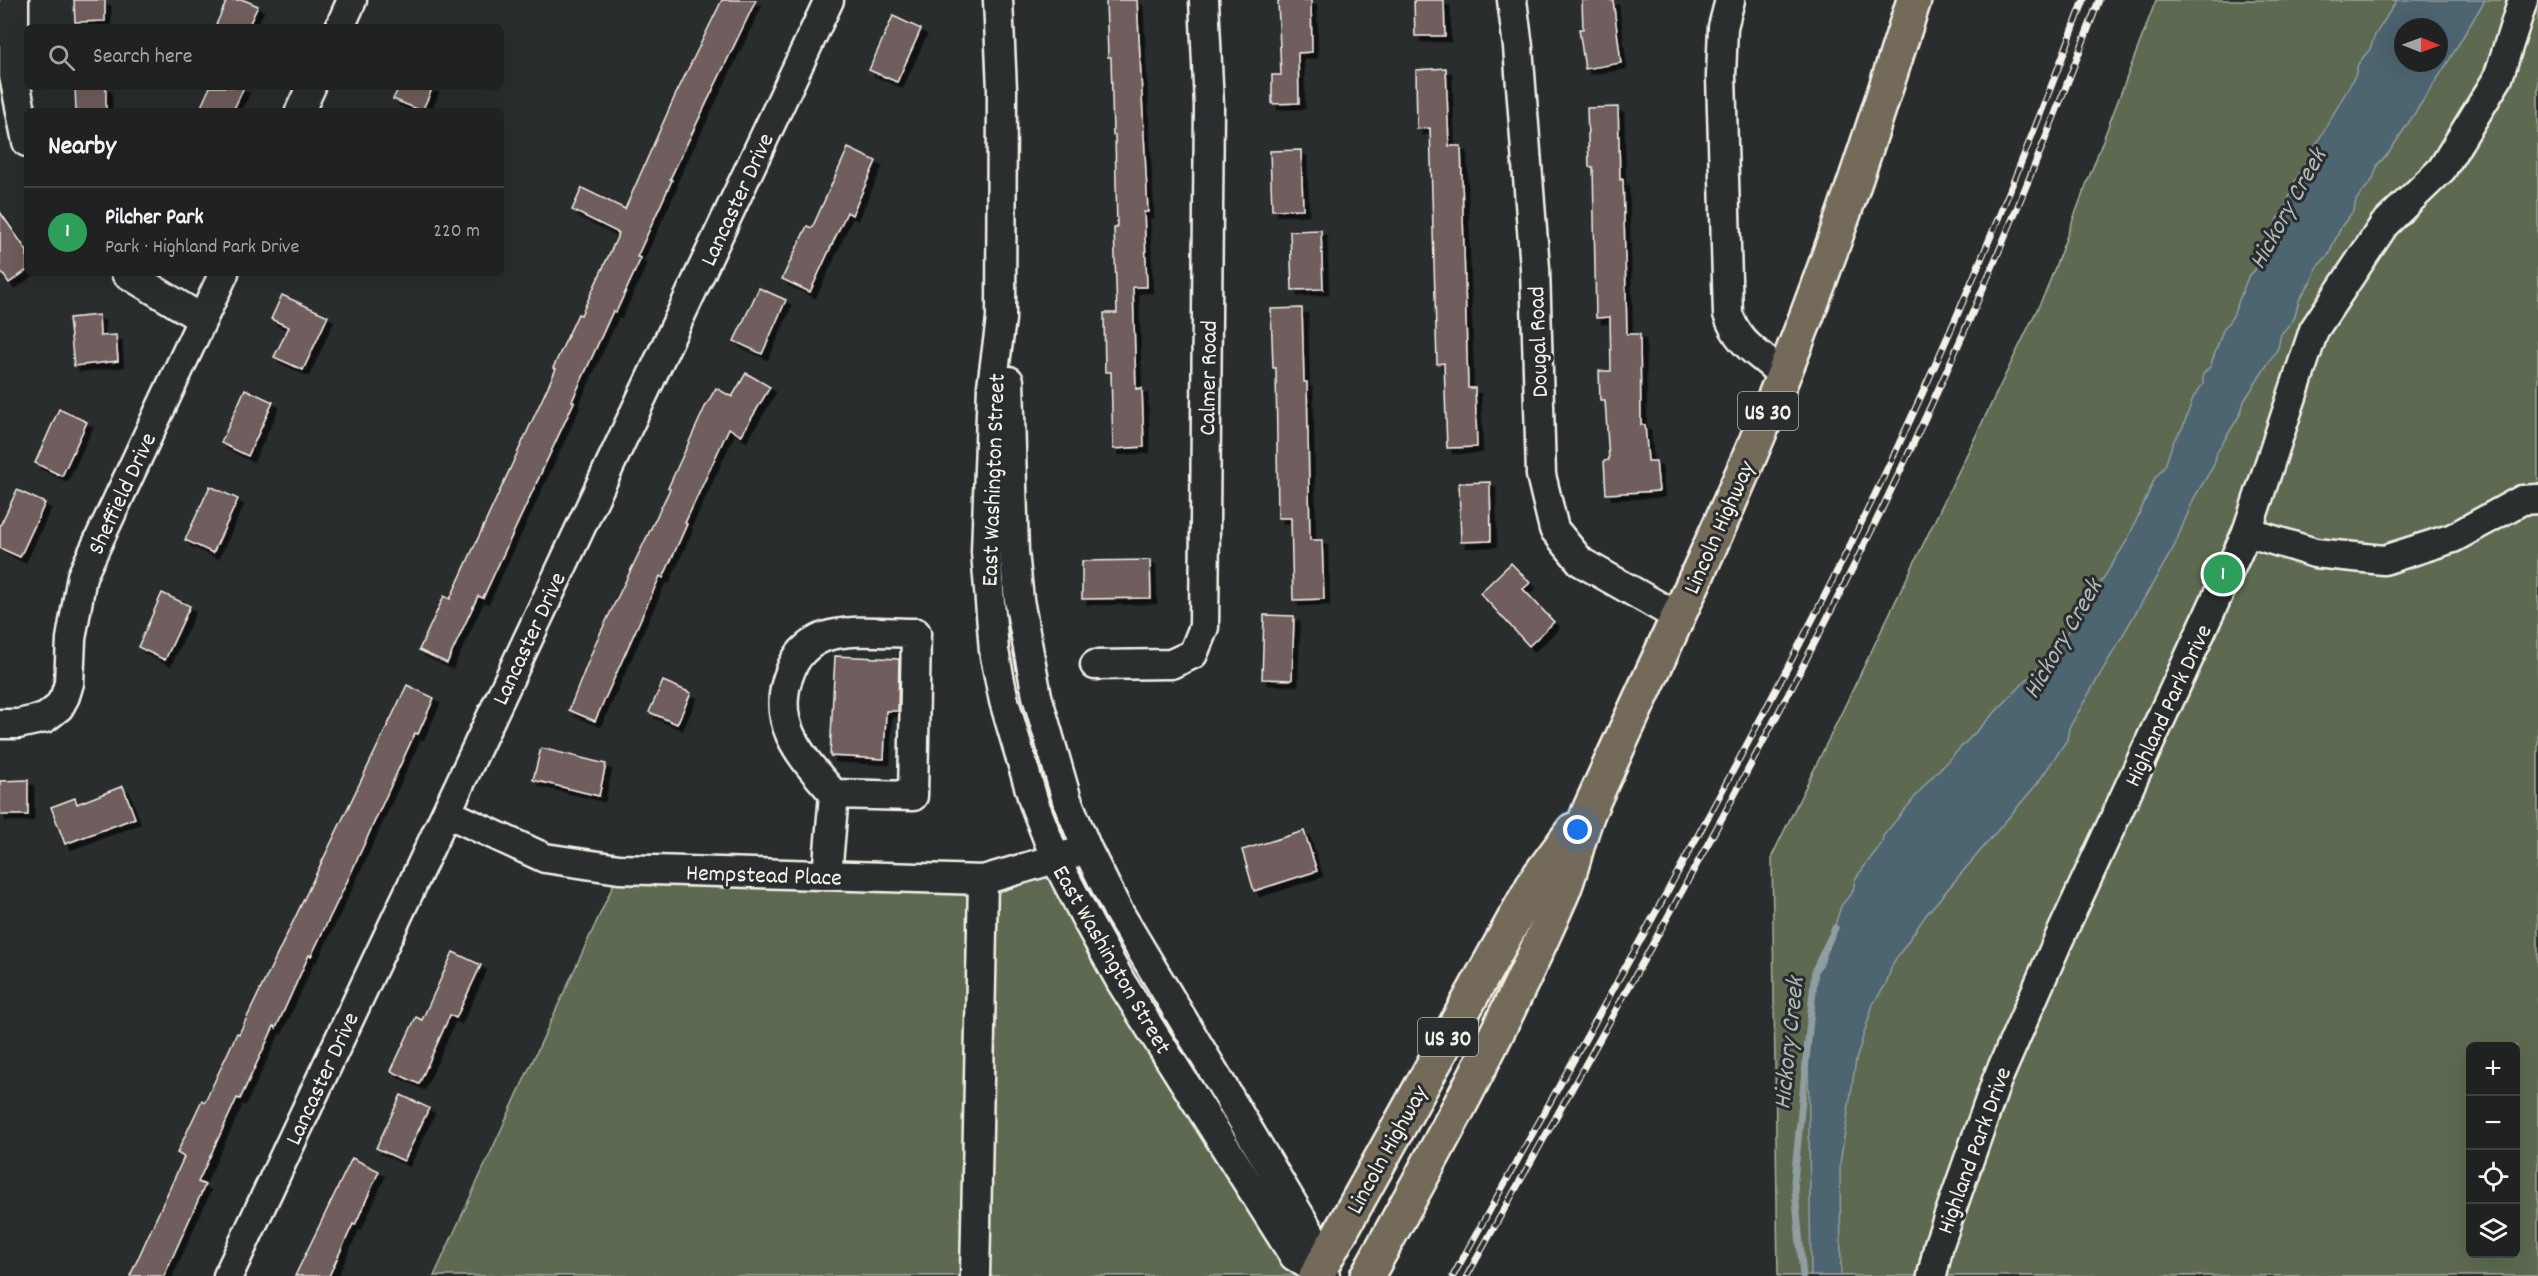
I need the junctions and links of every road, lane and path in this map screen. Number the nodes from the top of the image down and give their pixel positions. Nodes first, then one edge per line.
1 (14, 0) edge
2 (352, 0) edge
3 (829, 0) edge
4 (998, 0) edge
5 (1204, 0) edge
6 (1512, 0) edge
7 (1731, 0) edge
8 (1914, 0) edge
9 (2523, 0) edge
10 (340, 24) edge
11 (310, 90) edge
12 (301, 108) edge
13 (24, 127) edge
14 (131, 276) edge
15 (223, 276) edge
16 (202, 319) junction
17 (1001, 319) junction
18 (1783, 376) junction
19 (2538, 499) edge
20 (2247, 532) junction
21 (1678, 617) junction
22 (1095, 665) dead end
23 (0, 724) edge
24 (834, 794) junction
25 (1589, 809) junction
26 (447, 813) junction
27 (1087, 849) junction
28 (1056, 860) junction
29 (826, 875) junction
30 (983, 880) junction
31 (1319, 1274) edge
32 (228, 1276) edge
33 (975, 1276) edge
34 (1367, 1276) edge
35 (1932, 1276) edge

1 - 13 street
2 - 10 street
3 - 26 street, Lancaster Drive
4 - 17 street, East Washington Street
5 - 22 street, Calmer Road
6 - 21 street, Dougal Road
7 - 18 street
8 - 18 main road, Lincoln Highway / US 30
9 - 20 street, Highland Park Drive
11 - 12 street
14 - 16 street
15 - 16 street, Sheffield Drive
16 - 23 street, Sheffield Drive
17 - 27 street, East Washington Street
17 - 28 street, East Washington Street
18 - 21 main road, Lincoln Highway / US 30
19 - 20 street
20 - 35 street, Highland Park Drive
21 - 25 main road, Lincoln Highway / US 30
24 - 24 street
24 - 29 street
25 - 31 main road, Lincoln Highway / US 30
25 - 34 main road, Lincoln Highway / US 30
26 - 29 street, Hempstead Place
26 - 32 street, Lancaster Drive
27 - 28 street, Hempstead Place
27 - 31 street, East Washington Street
28 - 30 street, Hempstead Place
28 - 31 street, East Washington Street
29 - 30 street, Hempstead Place
30 - 33 street

